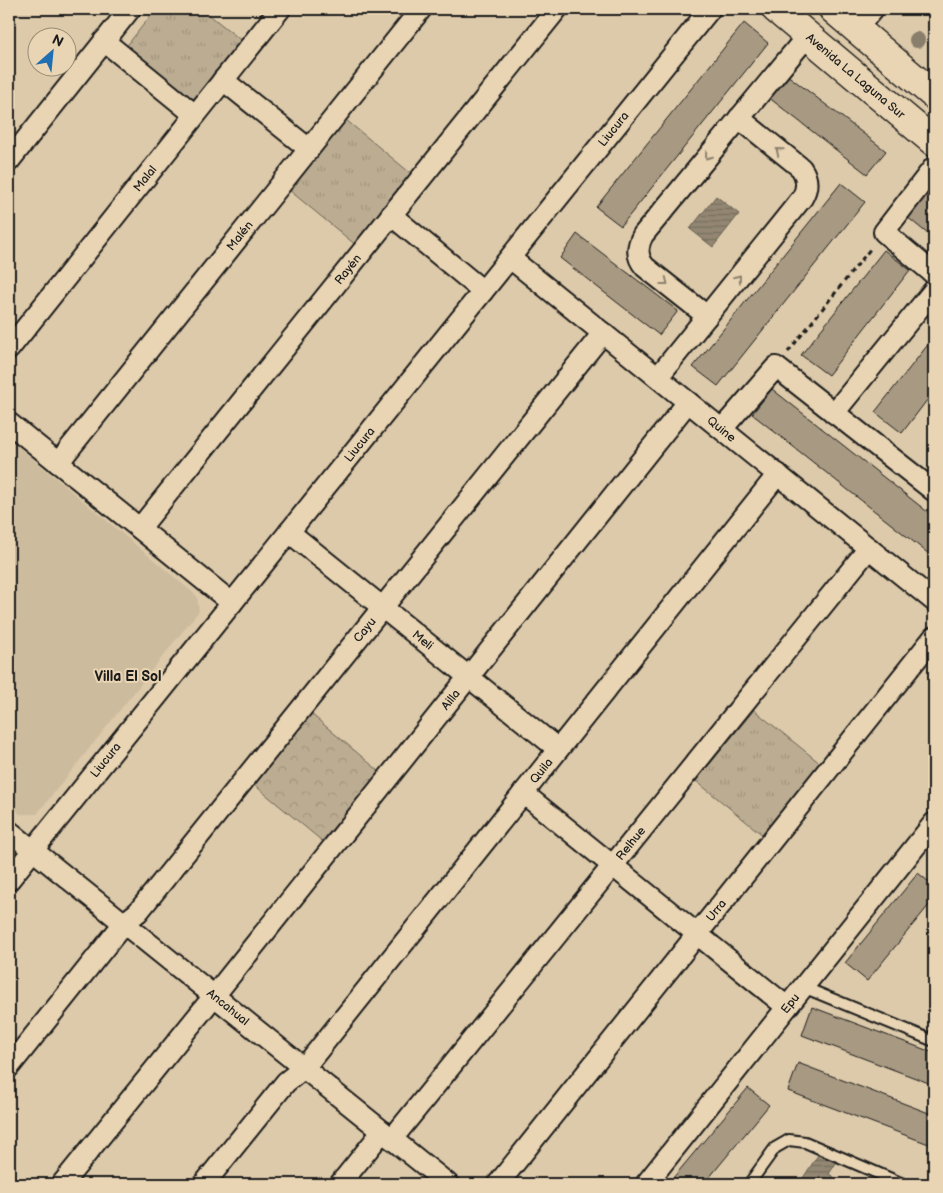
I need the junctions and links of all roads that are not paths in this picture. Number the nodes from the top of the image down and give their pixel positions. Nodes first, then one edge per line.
1 (130, 9) edge
2 (280, 9) edge
3 (421, 9) edge
4 (557, 9) edge
5 (710, 9) edge
6 (776, 9) edge
7 (833, 9) edge
8 (864, 19) edge
9 (808, 35) junction
10 (104, 41) junction
11 (905, 70) junction
12 (223, 80) junction
13 (876, 93) junction
14 (934, 95) edge
15 (195, 115) junction
16 (739, 118) junction
17 (934, 142) edge
18 (309, 149) junction
19 (9, 161) edge
20 (934, 167) edge
21 (391, 215) junction
22 (510, 258) junction
23 (934, 274) edge
24 (934, 290) edge
25 (483, 291) junction
26 (707, 316) junction
27 (603, 333) junction
28 (9, 349) edge
29 (658, 377) junction
30 (688, 402) junction
31 (834, 413) junction
32 (9, 423) edge
33 (722, 430) junction
34 (58, 463) junction
35 (778, 474) junction
36 (934, 491) edge
37 (140, 528) junction
38 (290, 532) junction
39 (869, 548) junction
40 (934, 601) edge
41 (232, 603) junction
42 (383, 607) junction
43 (934, 637) edge
44 (469, 677) junction
45 (558, 749) junction
46 (523, 793) junction
47 (934, 823) edge
48 (9, 831) edge
49 (33, 851) junction
50 (612, 865) junction
51 (9, 880) edge
52 (124, 924) junction
53 (698, 934) junction
54 (803, 987) junction
55 (214, 996) junction
56 (787, 1007) junction
57 (934, 1041) edge
58 (9, 1067) edge
59 (304, 1068) junction
60 (387, 1135) junction
61 (62, 1184) edge
62 (204, 1184) edge
63 (340, 1184) edge
64 (448, 1184) edge
65 (498, 1184) edge
66 (646, 1184) edge
67 (749, 1184) edge
68 (903, 1184) edge

1 - 10 street
2 - 12 street, Malal
3 - 18 street, Malén
4 - 21 street, Rayén
5 - 22 street, Liucura
6 - 9 street, Avenida La Laguna Sur
7 - 8 street
8 - 11 street
9 - 13 street, Avenida La Laguna Sur
9 - 16 street
10 - 15 street
10 - 19 street
11 - 13 street
11 - 14 street
12 - 15 street, Malal
12 - 18 street
13 - 17 street, Avenida La Laguna Sur
15 - 28 street, Malal
26 -> 16 street
16 -> 26 street
18 - 34 street, Malén
20 - 23 street
21 - 25 street
21 - 37 street, Rayén
22 - 25 street, Liucura
22 - 27 street, Quine
24 - 31 street
25 - 38 street, Liucura
26 - 29 street
27 - 29 street, Quine
27 - 42 street, Cayu
29 - 30 street, Quine
30 - 33 street, Quine
30 - 44 street, Ailla
31 - 33 street
31 - 36 street
32 - 34 street
33 - 35 street, Quine
34 - 37 street
35 - 39 street, Quine
35 - 45 street, Quila
37 - 41 street
38 - 41 street, Liucura
38 - 42 street, Meli
39 - 40 street, Quine
39 - 50 street, Relhue
41 - 49 street, Liucura
42 - 44 street, Meli
42 - 52 street, Cayu
43 - 53 street, Urra
44 - 45 street, Meli
44 - 55 street, Ailla
45 - 46 street, Quila
46 - 50 street
46 - 59 street, Quila
47 - 54 street, Epu
48 - 49 street, Ancahual
49 - 51 street, Liucura
49 - 52 street, Ancahual
50 - 53 street
50 - 60 street, Relhue
52 - 55 street, Ancahual
52 - 58 street, Cayu
53 - 56 street
53 - 65 street, Urra
54 - 56 street, Epu
54 - 57 lane
55 - 59 street, Ancahual
55 - 61 street, Ailla
56 - 66 street, Epu
59 - 60 street, Ancahual
59 - 62 street, Quila
60 - 63 street, Relhue
60 - 64 street, Ancahual
67 - 68 lane

